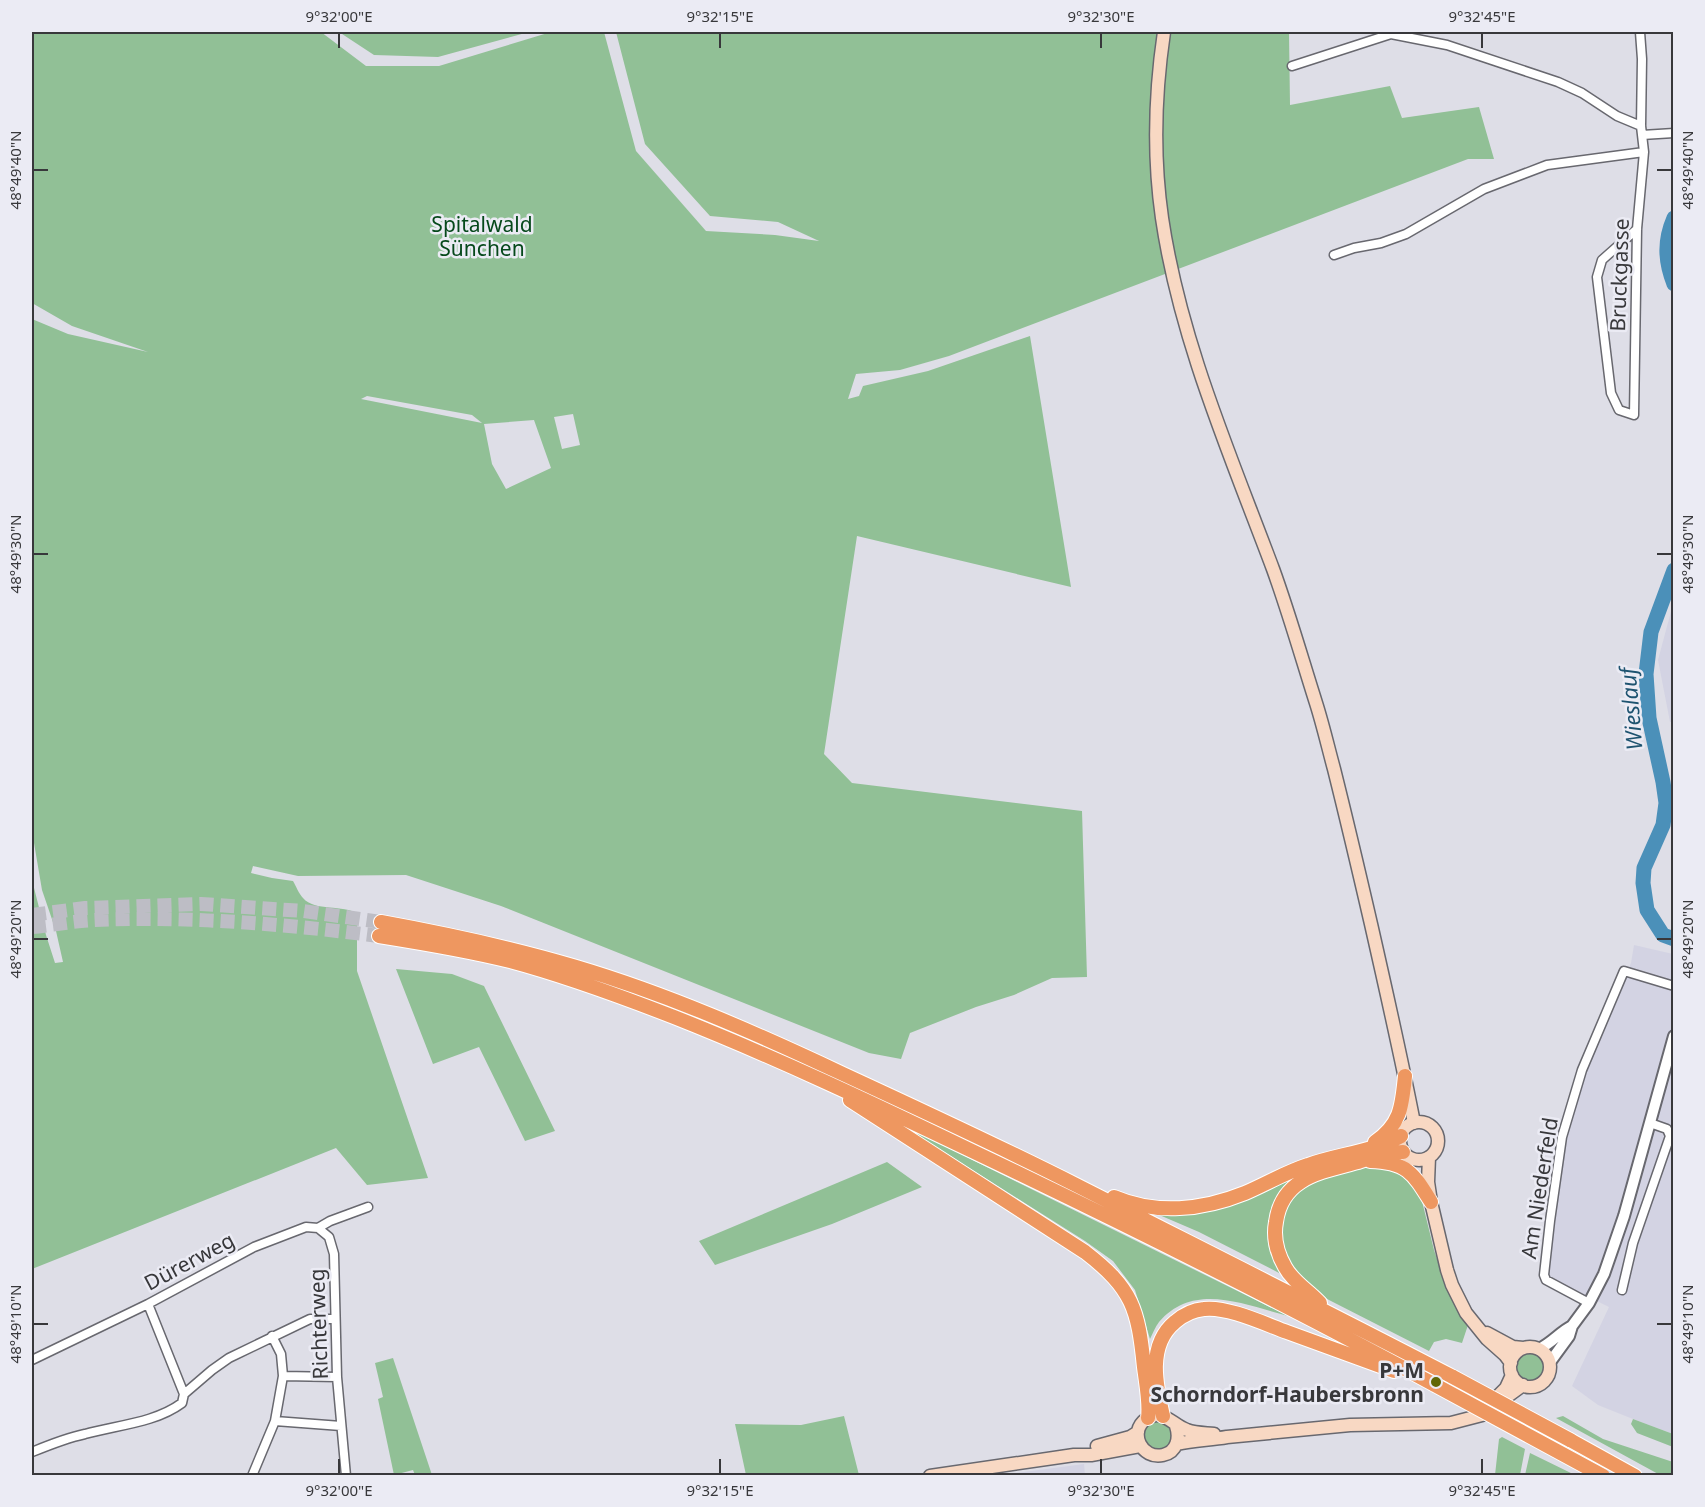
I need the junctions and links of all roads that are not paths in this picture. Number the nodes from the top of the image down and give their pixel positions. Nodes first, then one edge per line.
1 (1164, 32) edge
2 (1640, 32) edge
3 (1389, 33) edge
4 (1292, 66) dead end
5 (1641, 131) junction
6 (1674, 133) edge
7 (1644, 153) junction
8 (1637, 229) junction
9 (1334, 255) dead end
10 (381, 922) tunnel mouth
11 (379, 936) tunnel mouth
12 (1674, 986) edge
13 (1674, 1036) edge
14 (1405, 1076) junction
15 (825, 1080) junction
16 (1414, 1123) junction
17 (1650, 1123) junction
18 (1401, 1136) junction
19 (1358, 1156) junction
20 (1409, 1156) junction
21 (1429, 1157) junction
22 (1428, 1182) junction
23 (1072, 1184) junction
24 (1431, 1202) junction
25 (368, 1207) dead end
26 (318, 1228) junction
27 (1622, 1290) dead end
28 (1589, 1303) junction
29 (148, 1304) junction
30 (1327, 1311) junction
31 (335, 1319) junction
32 (1572, 1326) junction
33 (1480, 1330) junction
34 (272, 1336) junction
35 (1363, 1346) junction
36 (1523, 1348) junction
37 (1539, 1349) junction
38 (32, 1360) edge
39 (1550, 1362) junction
40 (1511, 1369) junction
41 (283, 1376) junction
42 (337, 1377) junction
43 (1523, 1385) junction
44 (184, 1394) junction
45 (1163, 1416) junction
46 (1470, 1417) junction
47 (1148, 1418) junction
48 (275, 1421) junction
49 (341, 1426) junction
50 (1176, 1426) junction
51 (1138, 1432) junction
52 (1227, 1437) junction
53 (1177, 1444) junction
54 (1140, 1446) junction
55 (32, 1452) edge
56 (1074, 1455) junction
57 (252, 1476) edge
58 (346, 1476) edge
59 (930, 1476) edge
60 (1603, 1476) edge
61 (1635, 1476) edge

1 - 14 main road
2 - 5 street, Bruckgasse
3 - 4 street
3 - 5 street
5 - 6 street
5 - 7 street, Bruckgasse
7 - 8 street, Bruckgasse
7 - 9 street
8 - 8 street, Bruckgasse
10 - 23 highway
11 - 15 highway
12 - 28 street, Am Niederfeld
13 - 17 street
14 - 16 main road
14 - 19 highway
15 - 35 highway
15 - 47 highway
16 - 18 main road
16 - 21 main road
17 - 27 street
17 - 28 street
18 - 19 highway
18 - 20 main road
19 - 20 highway
19 - 23 highway
19 - 24 highway
19 - 30 highway
20 - 21 main road
20 - 22 main road
21 - 22 main road
22 - 24 main road
23 - 30 highway
24 - 33 main road
25 - 26 street, Dürerweg
26 - 29 street, Dürerweg
26 - 31 street, Richterweg
28 - 32 street
29 - 38 street, Dürerweg
29 - 44 street
30 - 35 highway
31 - 34 street
31 - 42 street, Richterweg
32 - 37 street
32 - 39 street
33 - 36 main road
33 - 40 main road
34 - 41 street
34 - 44 street
35 - 45 highway
35 - 60 highway, bridge
35 - 61 highway, bridge
36 - 37 main road
36 - 40 main road
37 - 39 main road
39 - 43 main road
40 - 43 main road
40 - 46 main road
41 - 42 street
41 - 48 street
42 - 49 street, Richterweg
43 - 46 main road
44 - 55 street
45 - 47 main road
45 - 50 main road
46 - 52 main road
47 - 51 main road
48 - 49 street
48 - 57 street
49 - 58 street, Richterweg
50 - 52 main road
50 - 53 main road
51 - 54 main road
51 - 56 main road
52 - 53 main road
53 - 54 main road
54 - 56 main road
56 - 59 main road

